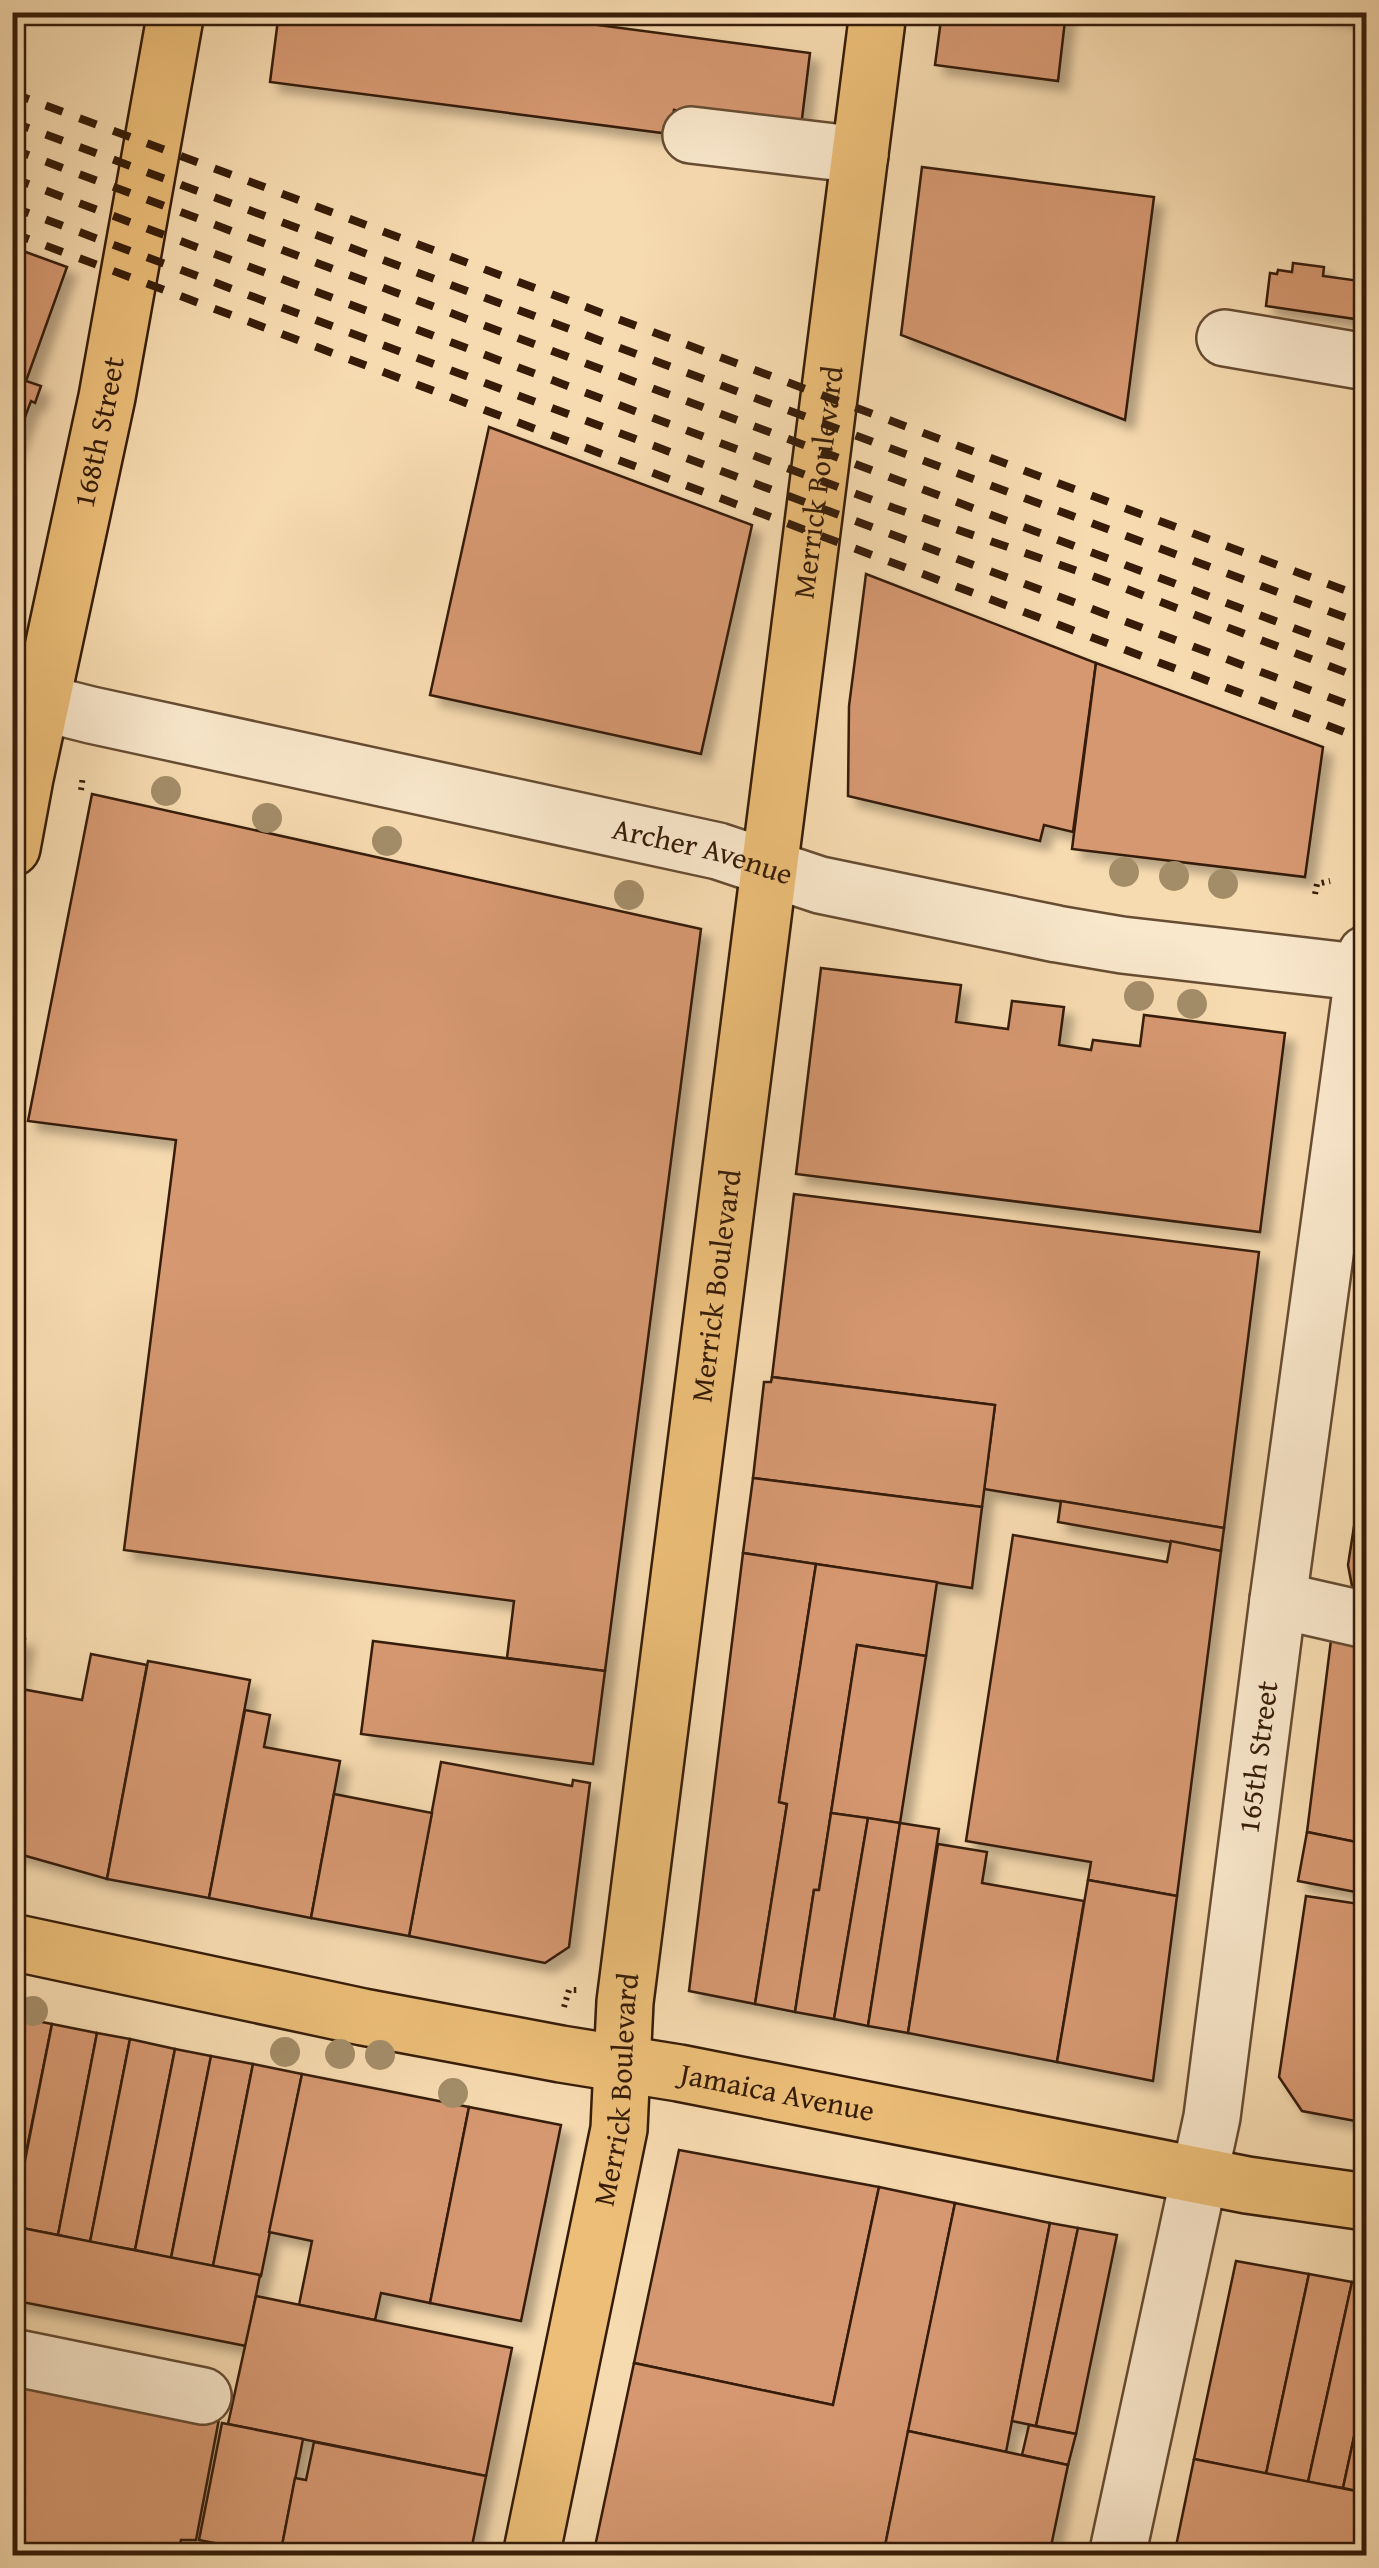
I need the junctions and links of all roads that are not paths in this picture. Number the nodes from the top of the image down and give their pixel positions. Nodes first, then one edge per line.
1 (176, 12) edge
2 (878, 12) edge
3 (690, 134) dead end
4 (860, 155) junction
5 (1225, 338) dead end
6 (1366, 362) edge
7 (27, 699) edge
8 (12, 848) edge
9 (768, 869) junction
10 (1366, 967) edge
11 (1278, 1600) junction
12 (1366, 1620) edge
13 (12, 1942) edge
14 (623, 2064) junction
15 (1199, 2176) junction
16 (1366, 2202) edge
17 (12, 2357) edge
18 (204, 2396) dead end
19 (531, 2556) edge
20 (1117, 2556) edge

1 - 7 main road, 168th Street
2 - 4 main road, Merrick Boulevard
3 - 4 street
4 - 9 main road, Merrick Boulevard
5 - 6 street
7 - 8 main road, 168th Street
7 - 9 street, Archer Avenue
9 - 10 street, Archer Avenue
9 - 14 main road, Merrick Boulevard
10 - 11 street, 165th Street
11 - 12 street
11 - 15 street, 165th Street
13 - 14 main road, Jamaica Avenue
14 - 15 main road, Jamaica Avenue
14 - 19 main road, Merrick Boulevard
15 - 16 main road, Jamaica Avenue
15 - 20 street, 165th Street
17 - 18 street

